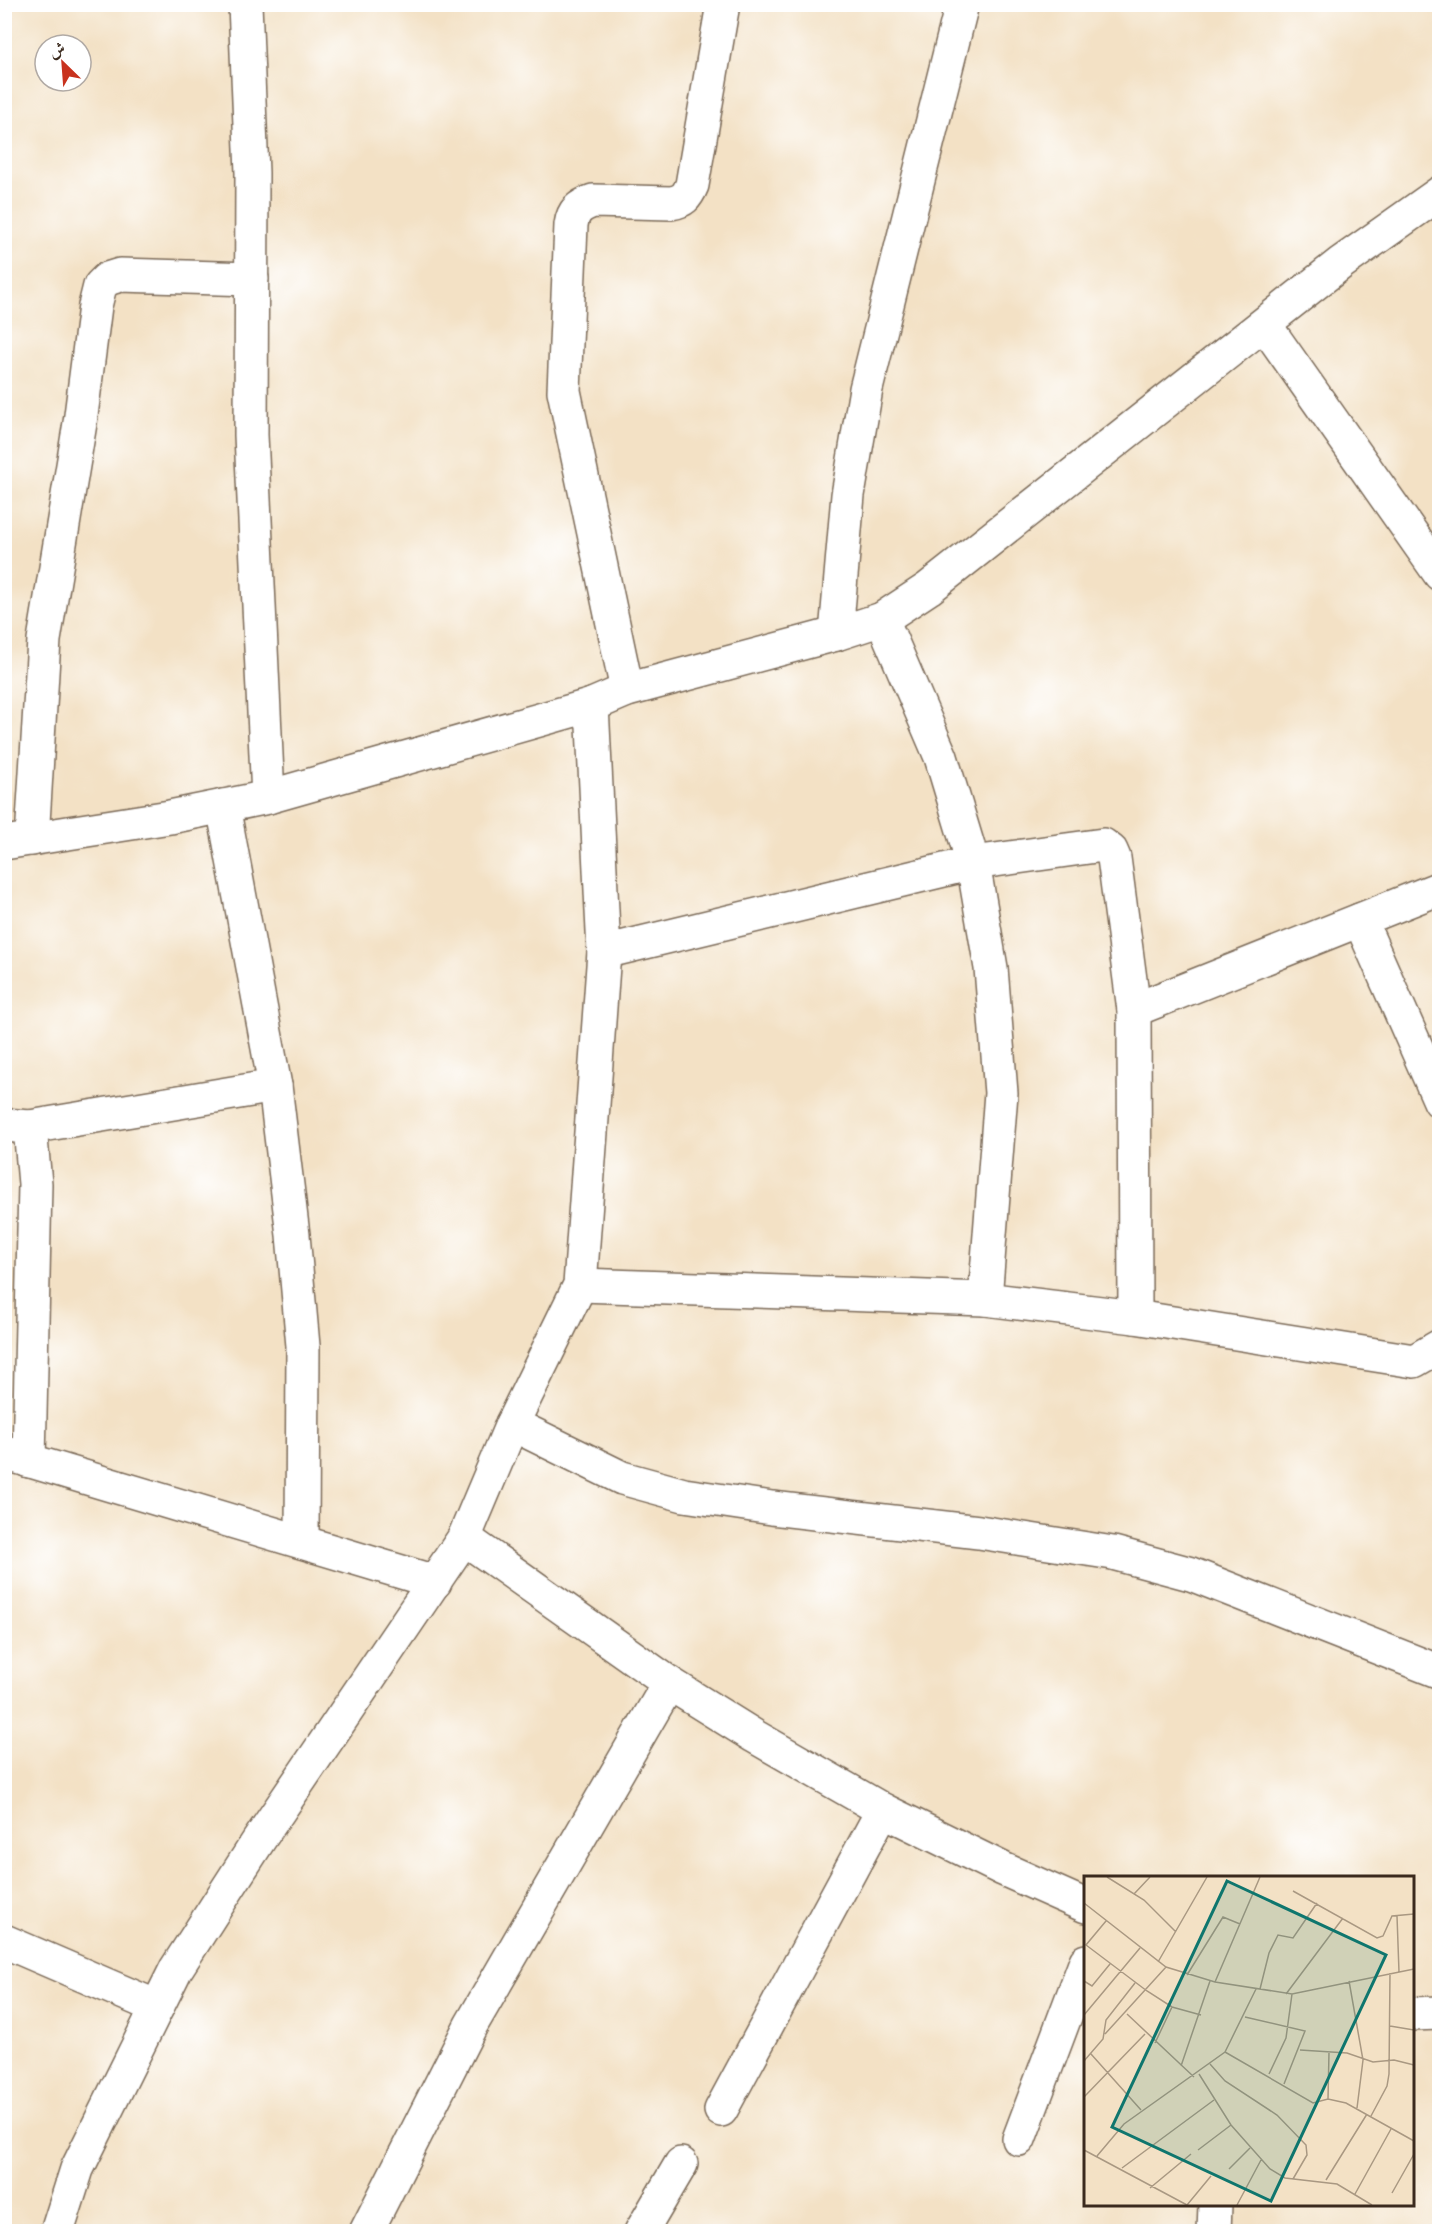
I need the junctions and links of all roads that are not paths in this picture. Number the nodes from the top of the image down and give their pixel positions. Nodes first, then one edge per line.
1 (245, 4) edge
2 (723, 4) edge
3 (962, 4) edge
4 (1440, 193) edge
5 (252, 279) junction
6 (1264, 325) junction
7 (1440, 574) edge
8 (882, 619) junction
9 (836, 634) junction
10 (627, 690) junction
11 (592, 705) junction
12 (268, 797) junction
13 (223, 806) junction
14 (18, 841) edge
15 (973, 863) junction
16 (1440, 888) edge
17 (1360, 920) junction
18 (604, 952) junction
19 (1134, 1010) junction
20 (275, 1086) junction
21 (1440, 1101) edge
22 (17, 1126) edge
23 (580, 1285) junction
24 (985, 1299) junction
25 (1135, 1317) junction
26 (1440, 1346) edge
27 (512, 1424) junction
28 (17, 1457) edge
29 (464, 1538) junction
30 (302, 1542) junction
31 (435, 1582) junction
32 (1440, 1672) edge
33 (669, 1683) junction
34 (883, 1810) junction
35 (1084, 1905) edge
36 (4, 1941) edge
37 (1084, 1966) edge
38 (157, 2007) junction
39 (1414, 2013) edge
40 (1440, 2013) edge
41 (721, 2110) dead end
42 (1019, 2139) dead end
43 (681, 2164) dead end
44 (1215, 2206) edge
45 (57, 2232) edge
46 (366, 2232) edge
47 (641, 2232) edge
48 (1214, 2232) edge

1 - 5 street
2 - 10 street
3 - 9 street
4 - 6 street
5 - 12 street
5 - 14 street
6 - 7 street
6 - 8 street
8 - 9 street
8 - 15 street
9 - 10 street
10 - 11 street
11 - 12 street
11 - 18 street
12 - 13 street
13 - 14 street
13 - 20 street
15 - 18 street
15 - 19 street
15 - 24 street
16 - 17 street
17 - 19 street
17 - 21 street
18 - 23 street
19 - 25 street
20 - 22 street
20 - 30 street
22 - 28 street
23 - 24 street
23 - 27 street
24 - 25 street
25 - 26 street
27 - 29 street
27 - 32 street
28 - 30 street
29 - 31 street
29 - 33 street
30 - 31 street
31 - 38 street
33 - 34 street
33 - 46 street
34 - 35 street
34 - 41 street
36 - 38 street
37 - 42 street
38 - 45 street
39 - 40 street
43 - 47 street
44 - 48 street

